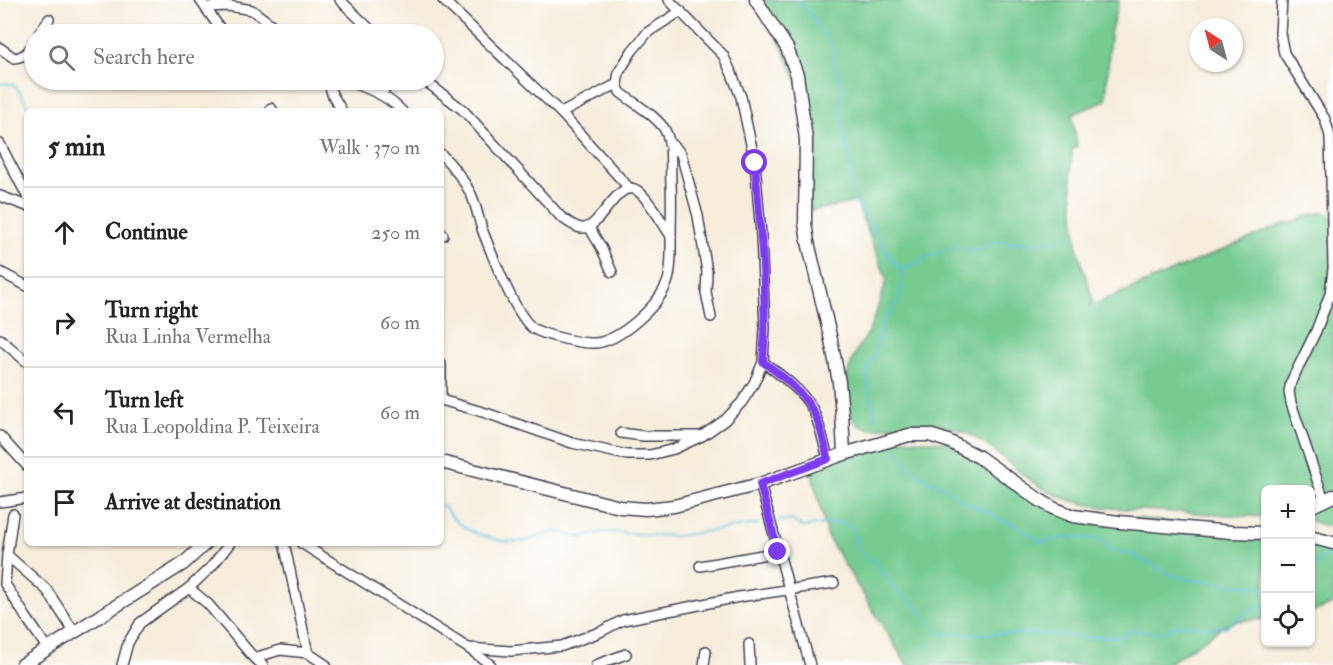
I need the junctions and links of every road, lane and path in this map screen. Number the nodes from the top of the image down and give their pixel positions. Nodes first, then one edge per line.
1 (340, 0) edge
2 (443, 0) edge
3 (669, 0) edge
4 (756, 0) edge
5 (1282, 0) edge
6 (202, 4) edge
7 (681, 11) junction
8 (49, 19) dead end
9 (46, 24) edge
10 (217, 24) edge
11 (271, 24) edge
12 (365, 24) edge
13 (0, 48) edge
14 (24, 54) edge
15 (617, 84) junction
16 (331, 90) edge
17 (370, 90) edge
18 (384, 90) edge
19 (437, 90) edge
20 (380, 94) junction
21 (340, 108) edge
22 (399, 108) edge
23 (561, 112) junction
24 (669, 143) junction
25 (0, 144) edge
26 (444, 157) edge
27 (630, 189) junction
28 (24, 190) edge
29 (0, 196) edge
30 (24, 205) edge
31 (589, 227) junction
32 (671, 236) junction
33 (1333, 267) edge
34 (0, 272) edge
35 (612, 272) dead end
36 (24, 284) edge
37 (711, 317) dead end
38 (0, 339) edge
39 (24, 359) edge
40 (763, 362) junction
41 (444, 400) edge
42 (621, 433) dead end
43 (0, 436) edge
44 (702, 436) junction
45 (4, 448) edge
46 (844, 454) junction
47 (828, 459) junction
48 (444, 463) edge
49 (24, 464) edge
50 (760, 484) junction
51 (24, 498) edge
52 (1328, 498) edge
53 (2, 502) edge
54 (13, 514) dead end
55 (1261, 526) edge
56 (1231, 532) junction
57 (1261, 533) edge
58 (1315, 538) edge
59 (1333, 543) edge
60 (203, 546) edge
61 (228, 546) edge
62 (285, 546) edge
63 (306, 546) edge
64 (778, 552) junction
65 (7, 555) junction
66 (700, 566) dead end
67 (834, 583) dead end
68 (189, 588) junction
69 (789, 591) junction
70 (74, 632) junction
71 (749, 644) dead end
72 (468, 648) junction
73 (48, 649) junction
74 (706, 651) dead end
75 (308, 653) junction
76 (626, 654) dead end
77 (254, 658) junction
78 (22, 665) edge
79 (122, 665) edge
80 (263, 665) edge
81 (326, 665) edge
82 (491, 665) edge
83 (596, 665) edge
84 (704, 665) edge
85 (750, 665) edge
86 (810, 665) edge

1 - 12 street
2 - 23 street
3 - 7 street
4 - 46 street
5 - 33 street
6 - 10 street
6 - 11 street
7 - 15 street
7 - 40 street
8 - 9 street
13 - 14 street
15 - 23 street
15 - 24 street
16 - 21 street
17 - 20 street
18 - 20 street
19 - 31 street
20 - 22 street
23 - 27 street
24 - 32 street
24 - 37 street
25 - 28 street
26 - 32 street
27 - 31 street
27 - 32 street
29 - 30 street
31 - 35 street
33 - 52 street
34 - 36 street
38 - 39 street
40 - 44 street
40 - 47 street
41 - 44 street
42 - 44 street
43 - 45 street
45 - 49 street
46 - 47 street
46 - 56 street
47 - 50 street
48 - 50 street
50 - 64 street
51 - 53 street
54 - 65 street
55 - 56 street
56 - 57 street
58 - 59 street
60 - 70 street
61 - 68 street
62 - 75 street
63 - 72 street
64 - 66 street
64 - 69 street
65 - 70 street
65 - 73 street
67 - 69 street
68 - 77 street
68 - 79 street
69 - 72 street
69 - 86 street
70 - 73 street
71 - 85 street
72 - 82 street
73 - 78 street
74 - 84 street
75 - 77 street
75 - 81 street
76 - 83 street
77 - 80 street

